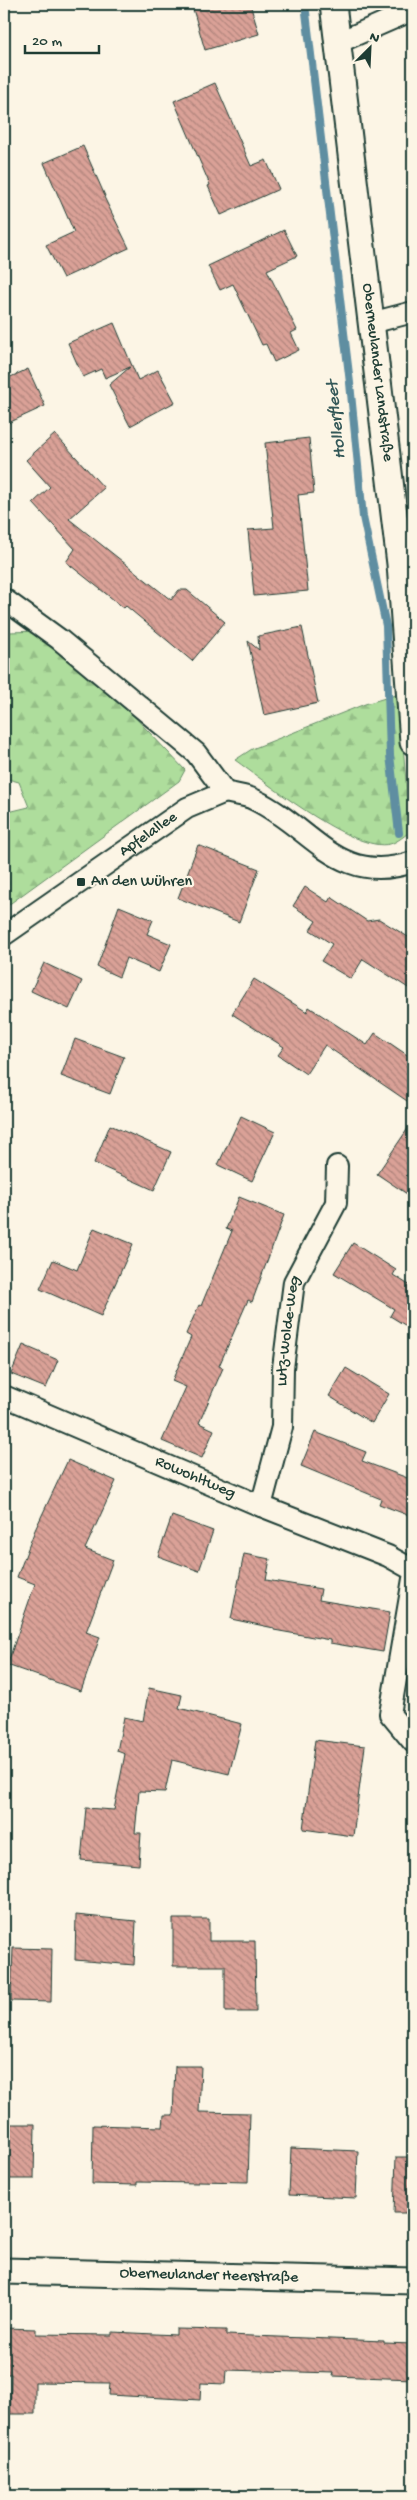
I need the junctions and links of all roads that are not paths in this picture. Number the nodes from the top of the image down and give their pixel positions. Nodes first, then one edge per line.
1 (333, 4) edge
2 (413, 10) edge
3 (337, 43) junction
4 (413, 312) edge
5 (372, 323) junction
6 (4, 599) edge
7 (413, 742) edge
8 (225, 792) junction
9 (413, 862) edge
10 (4, 935) edge
11 (337, 1166) dead end
12 (4, 1396) edge
13 (261, 1506) junction
14 (413, 1570) edge
15 (413, 1579) edge
16 (413, 1742) edge
17 (4, 2271) edge
18 (413, 2281) edge

1 - 3 street, Oberneulander Landstraße
2 - 3 street
3 - 5 street, Oberneulander Landstraße
4 - 5 street
5 - 7 street, Oberneulander Landstraße
6 - 8 street
8 - 9 street
8 - 10 street, Apfelallee
11 - 13 street, Lutz-Wolde-Weg
12 - 13 street, Rowohltweg
13 - 14 street, Rowohltweg
15 - 16 street
17 - 18 street, Oberneulander Heerstraße

